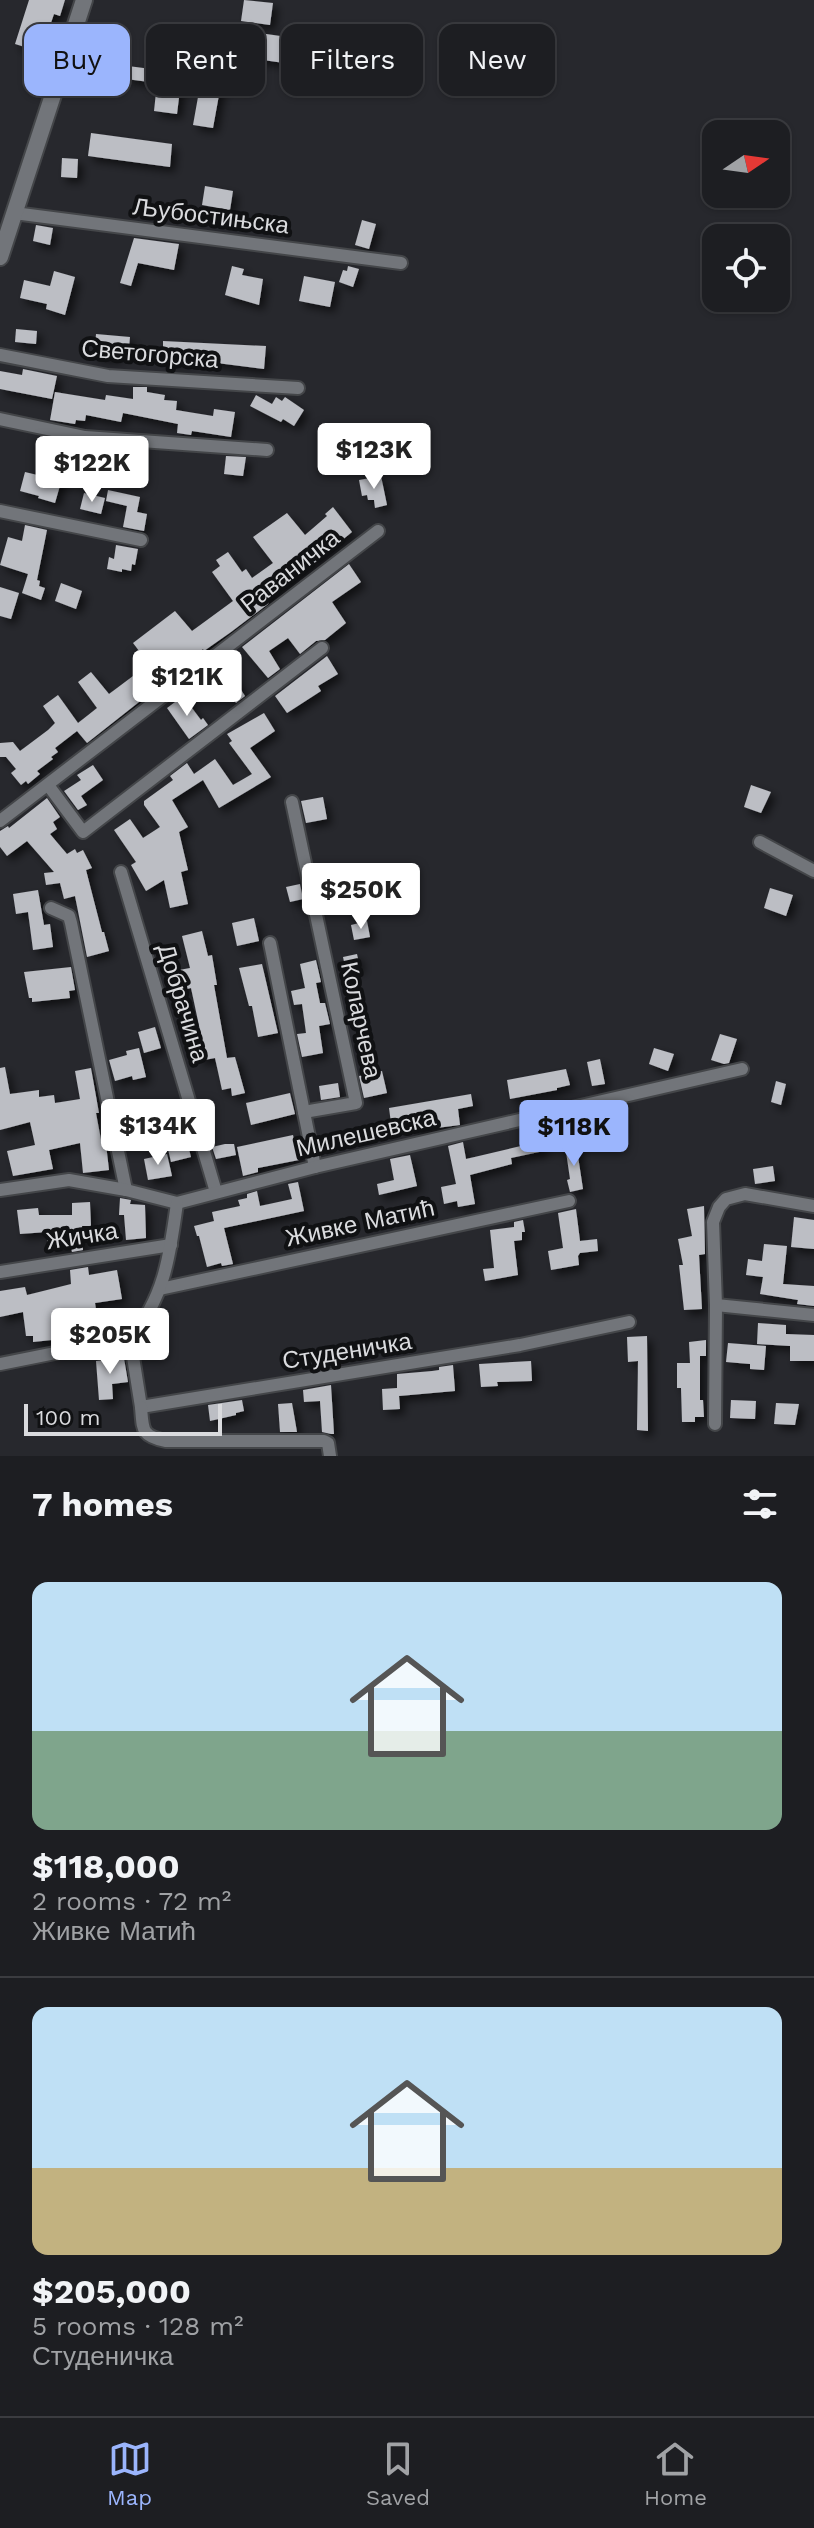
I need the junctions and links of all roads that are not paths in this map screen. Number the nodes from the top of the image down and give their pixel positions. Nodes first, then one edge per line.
1 (84, 0) edge
2 (14, 213) junction
3 (0, 257) edge
4 (401, 263) dead end
5 (0, 355) edge
6 (298, 388) dead end
7 (0, 419) edge
8 (267, 450) dead end
9 (0, 511) edge
10 (378, 531) dead end
11 (141, 540) dead end
12 (322, 648) dead end
13 (48, 785) junction
14 (292, 802) dead end
15 (0, 821) edge
16 (760, 842) dead end
17 (814, 871) edge
18 (121, 872) dead end
19 (51, 908) dead end
20 (270, 943) dead end
21 (742, 1069) dead end
22 (304, 1112) junction
23 (315, 1167) junction
24 (0, 1190) edge
25 (126, 1190) junction
26 (216, 1192) junction
27 (569, 1201) dead end
28 (177, 1203) junction
29 (814, 1206) edge
30 (171, 1245) junction
31 (0, 1272) edge
32 (160, 1289) junction
33 (716, 1305) junction
34 (814, 1315) edge
35 (629, 1322) dead end
36 (130, 1338) junction
37 (0, 1364) edge
38 (141, 1407) junction
39 (715, 1424) dead end
40 (330, 1456) edge

1 - 2 street
2 - 3 street
2 - 4 street, Љубостињска
5 - 6 street, Светогорска
7 - 8 street
9 - 11 street
10 - 13 street, Раваничка
12 - 13 street
13 - 15 street, Раваничка
14 - 22 street, Коларчева
16 - 17 street
18 - 26 street, Добрачина
19 - 25 street
20 - 22 street
21 - 23 street, Милешевска
22 - 23 street
23 - 26 street, Милешевска
24 - 25 street
25 - 28 street
26 - 28 street, Милешевска
27 - 32 street, Живке Матић
28 - 30 street
29 - 33 street
30 - 31 street, Жичка
30 - 32 street
32 - 36 street
33 - 34 street
33 - 39 street
35 - 38 street, Студеничка
36 - 37 street
36 - 38 street
38 - 40 street

